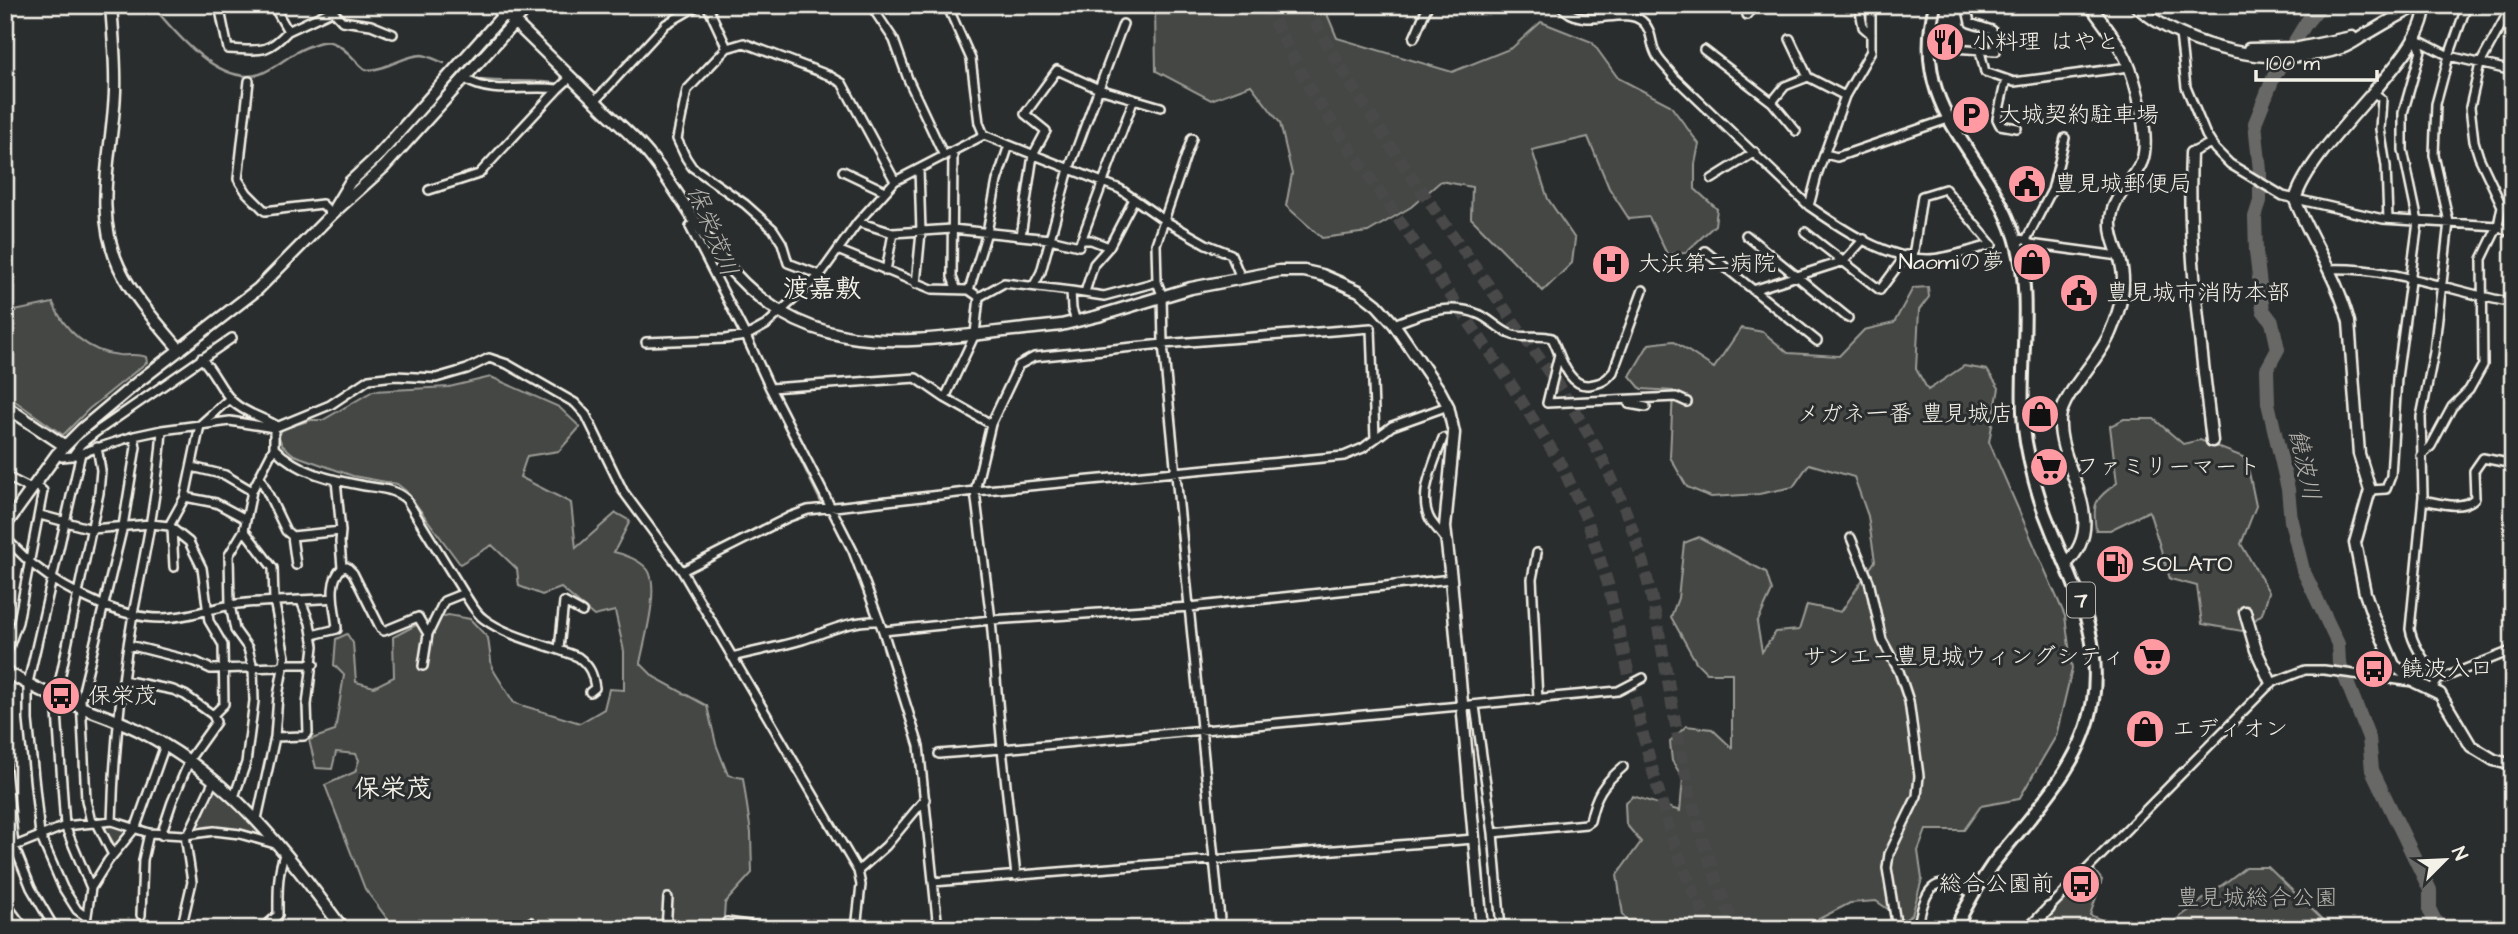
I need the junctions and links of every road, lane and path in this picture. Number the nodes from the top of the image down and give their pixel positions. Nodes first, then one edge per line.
1 (111, 5) edge
2 (219, 5) edge
3 (273, 5) edge
4 (497, 5) edge
5 (530, 5) edge
6 (699, 5) edge
7 (707, 5) edge
8 (947, 5) edge
9 (1428, 5) edge
10 (1560, 5) edge
11 (1756, 5) edge
12 (1860, 5) edge
13 (1871, 5) edge
14 (1935, 5) edge
15 (1966, 5) edge
16 (2090, 5) edge
17 (2136, 5) edge
18 (2422, 5) edge
19 (2467, 5) edge
20 (335, 8) edge
21 (508, 9) edge
22 (876, 13) dead end
23 (1747, 15) dead end
24 (2513, 15) edge
25 (515, 23) junction
26 (1123, 24) dead end
27 (288, 31) junction
28 (393, 34) dead end
29 (1871, 34) junction
30 (2180, 34) junction
31 (1414, 38) dead end
32 (1790, 39) dead end
33 (2416, 39) junction
34 (1929, 44) junction
35 (727, 48) junction
36 (1704, 50) dead end
37 (1980, 51) junction
38 (2449, 56) junction
39 (2480, 64) junction
40 (2129, 67) junction
41 (2512, 68) edge
42 (571, 77) junction
43 (1808, 77) junction
44 (465, 79) junction
45 (2006, 79) junction
46 (249, 81) dead end
47 (558, 89) junction
48 (1099, 89) junction
49 (2372, 92) junction
50 (1845, 96) junction
51 (1134, 99) junction
52 (595, 100) junction
53 (1772, 102) junction
54 (1161, 107) dead end
55 (1948, 119) junction
56 (2017, 128) dead end
57 (1796, 131) dead end
58 (984, 135) junction
59 (1192, 138) dead end
60 (2065, 138) dead end
61 (2211, 144) junction
62 (1009, 145) junction
63 (953, 151) junction
64 (1755, 152) junction
65 (2191, 153) joint
66 (1825, 154) junction
67 (1033, 155) junction
68 (944, 156) junction
69 (919, 169) junction
70 (1069, 169) junction
71 (843, 170) dead end
72 (1712, 178) dead end
73 (894, 181) junction
74 (1104, 183) junction
75 (429, 190) dead end
76 (885, 191) junction
77 (1134, 199) junction
78 (2295, 200) junction
79 (1809, 206) junction
80 (332, 214) junction
81 (1164, 219) junction
82 (2388, 219) junction
83 (695, 220) junction
84 (858, 222) junction
85 (2418, 222) junction
86 (2449, 222) junction
87 (2498, 226) junction
88 (952, 229) junction
89 (921, 232) junction
90 (987, 232) junction
91 (1805, 232) dead end
92 (893, 233) junction
93 (2513, 234) edge
94 (1746, 235) dead end
95 (1021, 236) junction
96 (1050, 239) junction
97 (1864, 239) junction
98 (1081, 240) junction
99 (2021, 240) junction
100 (1109, 247) junction
101 (839, 251) junction
102 (1705, 251) dead end
103 (1910, 256) junction
104 (2119, 256) junction
105 (1844, 261) junction
106 (2328, 269) junction
107 (886, 271) junction
108 (820, 275) junction
109 (2513, 275) edge
110 (1796, 276) junction
111 (1241, 278) junction
112 (2411, 280) junction
113 (1157, 282) junction
114 (916, 284) junction
115 (1034, 285) junction
116 (2441, 287) junction
117 (956, 288) junction
118 (969, 290) junction
119 (1643, 290) dead end
120 (1754, 290) junction
121 (2513, 290) edge
122 (1071, 291) junction
123 (1085, 292) junction
124 (1162, 295) junction
125 (979, 297) junction
126 (2482, 298) junction
127 (2513, 303) edge
128 (780, 311) junction
129 (1848, 318) dead end
130 (1076, 321) junction
131 (1394, 324) junction
132 (975, 334) junction
133 (746, 336) junction
134 (232, 338) dead end
135 (1817, 341) dead end
136 (646, 342) dead end
137 (1163, 344) junction
138 (180, 350) junction
139 (1559, 353) junction
140 (201, 358) junction
141 (770, 388) junction
142 (230, 398) junction
143 (945, 398) junction
144 (1614, 401) junction
145 (1687, 402) dead end
146 (5, 406) edge
147 (1448, 406) junction
148 (1646, 407) dead end
149 (991, 424) junction
150 (200, 425) junction
151 (276, 427) junction
152 (162, 430) junction
153 (134, 436) junction
154 (1443, 438) dead end
155 (1375, 439) junction
156 (2212, 441) dead end
157 (97, 447) junction
158 (274, 448) junction
159 (61, 450) junction
160 (81, 453) junction
161 (72, 456) junction
162 (2421, 456) junction
163 (2503, 462) dead end
164 (192, 467) junction
165 (1175, 471) junction
166 (5, 476) edge
167 (260, 477) junction
168 (336, 480) junction
169 (33, 486) junction
170 (252, 491) junction
171 (975, 491) junction
172 (2370, 491) junction
173 (185, 497) junction
174 (2423, 500) junction
175 (830, 508) junction
176 (40, 515) junction
177 (244, 518) junction
178 (66, 521) junction
179 (151, 524) junction
180 (5, 526) edge
181 (122, 526) junction
182 (170, 527) junction
183 (92, 529) junction
184 (244, 530) junction
185 (341, 531) junction
186 (292, 536) junction
187 (5, 538) edge
188 (1851, 538) dead end
189 (1445, 539) junction
190 (1537, 553) dead end
191 (29, 561) junction
192 (2066, 564) junction
193 (296, 565) dead end
194 (174, 566) dead end
195 (342, 568) junction
196 (682, 571) junction
197 (1451, 579) junction
198 (53, 580) junction
199 (78, 593) junction
200 (464, 593) junction
201 (333, 598) junction
202 (274, 600) junction
203 (301, 601) junction
204 (104, 605) junction
205 (230, 605) junction
206 (1190, 607) junction
207 (207, 610) junction
208 (582, 612) dead end
209 (2245, 612) dead end
210 (133, 615) junction
211 (991, 620) junction
212 (877, 621) junction
213 (883, 631) junction
214 (428, 634) junction
215 (312, 635) junction
216 (128, 645) junction
217 (559, 649) junction
218 (2513, 650) edge
219 (732, 657) junction
220 (5, 658) edge
221 (285, 664) junction
222 (314, 664) junction
223 (2394, 665) junction
224 (423, 666) dead end
225 (253, 668) junction
226 (5, 671) edge
227 (225, 671) junction
228 (1643, 677) dead end
229 (2386, 678) junction
230 (123, 680) junction
231 (2415, 682) junction
232 (28, 683) junction
233 (2271, 683) junction
234 (2435, 684) junction
235 (590, 692) dead end
236 (56, 698) junction
237 (1538, 699) junction
238 (1475, 706) junction
239 (81, 707) junction
240 (1462, 707) junction
241 (213, 715) junction
242 (119, 721) junction
243 (1202, 732) junction
244 (275, 737) junction
245 (165, 745) junction
246 (1002, 748) junction
247 (939, 754) dead end
248 (5, 759) edge
249 (190, 762) junction
250 (2512, 764) edge
251 (1623, 767) dead end
252 (214, 780) junction
253 (234, 797) junction
254 (925, 799) junction
255 (257, 819) junction
256 (112, 821) junction
257 (94, 823) junction
258 (65, 826) junction
259 (136, 827) junction
260 (149, 833) junction
261 (1493, 833) junction
262 (40, 835) junction
263 (161, 835) junction
264 (186, 835) junction
265 (1474, 839) junction
266 (15, 846) junction
267 (283, 848) junction
268 (5, 850) edge
269 (113, 855) junction
270 (1215, 858) junction
271 (858, 871) junction
272 (1016, 876) junction
273 (933, 882) junction
274 (91, 888) junction
275 (1973, 894) junction
276 (5, 898) edge
277 (668, 898) dead end
278 (2049, 908) joint
279 (141, 915) dead end
280 (85, 916) junction
281 (727, 922) dead end
282 (25, 929) edge
283 (55, 929) edge
284 (85, 929) edge
285 (181, 929) edge
286 (262, 929) edge
287 (343, 929) edge
288 (666, 929) edge
289 (776, 929) edge
290 (856, 929) edge
291 (938, 929) edge
292 (1222, 929) edge
293 (1482, 929) edge
294 (1501, 929) edge
295 (1897, 929) edge
296 (1917, 929) edge
297 (1955, 929) edge
298 (2029, 929) edge

1 - 138 street
2 - 27 street
3 - 27 street
4 - 21 street
5 - 25 street
6 - 52 street
7 - 35 street
8 - 58 street
9 - 31 street
10 - 64 street
11 - 23 street
12 - 29 street
13 - 29 street
14 - 34 main road, 7
15 - 37 street
16 - 40 street
17 - 30 street
18 - 30 street
18 - 33 street
19 - 38 street
20 - 27 street
20 - 28 street
21 - 25 street
21 - 80 street
22 - 68 street
24 - 39 street
25 - 42 street
25 - 44 street
26 - 48 street
29 - 50 street
30 - 61 street
32 - 43 street
33 - 38 street
33 - 49 street
33 - 85 street
34 - 37 street
34 - 55 main road, 7
35 - 73 street
35 - 108 street
36 - 53 street
37 - 45 street
38 - 39 street
38 - 86 street
39 - 41 street
39 - 87 street
40 - 45 street
40 - 104 street
42 - 47 street
42 - 52 street
43 - 50 street
43 - 53 street
44 - 47 street
44 - 80 street
45 - 56 street
46 - 80 street
47 - 75 street
48 - 51 street
48 - 67 street
48 - 70 street
49 - 78 street
49 - 82 street
50 - 66 street
51 - 54 street
51 - 74 street
52 - 83 street
53 - 57 street
55 - 66 street
55 - 99 main road, 7
58 - 62 street
58 - 63 street
59 - 81 street
60 - 99 street
61 - 65 street
61 - 78 street
62 - 67 street
62 - 90 street
63 - 68 street
63 - 88 street
64 - 72 street
64 - 79 street
65 - 156 street
66 - 79 street
67 - 70 street
67 - 95 street
68 - 69 street
69 - 73 street
69 - 89 street
70 - 74 street
70 - 96 street
71 - 76 street
73 - 76 street
74 - 77 street
74 - 98 street
76 - 84 street
77 - 81 street
77 - 100 street
78 - 82 street
78 - 106 street
79 - 97 street
80 - 138 street
81 - 111 street
81 - 113 street
82 - 85 street
83 - 128 street
83 - 133 street
84 - 92 street
84 - 101 street
85 - 86 street
85 - 112 street
86 - 87 street
86 - 116 street
87 - 93 street
87 - 126 street
88 - 89 street
88 - 90 street
88 - 117 street
89 - 92 street
89 - 114 street
90 - 95 street
90 - 118 street
91 - 105 street
92 - 107 street
94 - 110 street
95 - 96 street
96 - 98 street
96 - 115 street
97 - 103 street
97 - 105 street
98 - 100 street
99 - 104 street
99 - 192 main road, 7
100 - 123 street
101 - 107 street
101 - 108 street
102 - 120 street
103 - 103 street
103 - 105 street
104 - 192 street
105 - 110 street
106 - 112 street
106 - 172 street
107 - 114 street
108 - 128 street
109 - 121 street
110 - 120 street
110 - 129 street
111 - 124 street
111 - 131 street
112 - 116 street
112 - 172 street
113 - 123 street
113 - 124 street
114 - 117 street
115 - 122 street
115 - 125 street
116 - 126 street
116 - 162 street
117 - 118 street
118 - 125 street
119 - 139 street
120 - 135 street
122 - 123 street
122 - 130 street
124 - 130 street
124 - 137 street
125 - 132 street
126 - 127 street
126 - 162 street
128 - 132 street
128 - 133 street
130 - 132 street
131 - 139 street
131 - 147 street
132 - 143 street
133 - 136 street
133 - 141 street
134 - 140 street
137 - 149 street
137 - 155 street
137 - 165 street
138 - 159 street
139 - 144 street
140 - 142 street
140 - 161 street
141 - 143 street
141 - 175 street
142 - 150 street
142 - 151 street
143 - 149 street
144 - 145 street
144 - 148 street
146 - 159 street
147 - 155 street
147 - 189 street
149 - 171 street
150 - 151 street
150 - 152 street
150 - 164 street
151 - 158 street
151 - 196 street
152 - 153 street
152 - 179 street
153 - 157 street
153 - 181 street
154 - 189 street
155 - 165 street
157 - 160 street
157 - 183 street
158 - 167 street
158 - 168 street
159 - 161 street
159 - 169 street
160 - 161 street
160 - 178 street
162 - 174 street
163 - 174 street
164 - 170 street
164 - 173 street
165 - 171 street
165 - 206 street
166 - 169 street
167 - 170 street
167 - 186 street
168 - 185 street
168 - 200 street
169 - 176 street
169 - 180 street
170 - 177 street
171 - 175 street
171 - 211 street
172 - 223 street
173 - 177 street
173 - 182 street
174 - 234 street
175 - 196 street
175 - 212 street
176 - 178 street
176 - 191 street
177 - 184 street
178 - 183 street
178 - 198 street
179 - 181 street
179 - 182 street
179 - 210 street
181 - 183 street
181 - 204 street
182 - 194 street
182 - 207 street
183 - 199 street
184 - 202 street
184 - 205 street
185 - 186 street
185 - 195 street
186 - 193 street
187 - 191 street
188 - 295 street
189 - 197 street
190 - 237 street
191 - 198 street
191 - 220 street
192 - 275 main road, 7
195 - 201 street
195 - 214 street
196 - 219 street
197 - 206 street
197 - 240 street
198 - 199 street
198 - 232 street
199 - 204 street
199 - 236 street
200 - 214 street
200 - 217 street
201 - 203 street
201 - 215 street
202 - 203 street
202 - 205 street
202 - 221 street
203 - 215 street
204 - 210 street
204 - 239 street
205 - 207 street
205 - 225 street
206 - 211 street
206 - 243 street
207 - 210 street
207 - 227 street
208 - 217 street
209 - 233 street
210 - 216 street
211 - 213 street
211 - 246 street
212 - 213 street
212 - 219 street
213 - 254 street
214 - 224 street
215 - 222 street
216 - 227 street
216 - 230 street
217 - 235 street
218 - 234 street
219 - 271 street
221 - 222 street
221 - 225 street
221 - 244 street
222 - 244 street
223 - 229 street
223 - 231 street
225 - 227 street
225 - 253 street
226 - 232 street
227 - 241 street
228 - 237 street
229 - 231 street
229 - 233 street
230 - 241 street
230 - 242 street
231 - 234 street
232 - 236 street
232 - 262 street
233 - 278 street
234 - 250 street
236 - 239 street
236 - 258 street
237 - 238 street
238 - 240 street
238 - 261 street
239 - 242 street
239 - 257 street
240 - 243 street
240 - 265 street
241 - 249 street
242 - 245 street
242 - 256 street
243 - 246 street
243 - 270 street
244 - 255 street
245 - 249 street
245 - 259 street
246 - 247 street
246 - 272 street
248 - 266 street
249 - 252 street
249 - 263 street
251 - 261 street
252 - 253 street
252 - 264 street
253 - 255 street
254 - 271 street
254 - 273 street
255 - 267 street
256 - 257 street
256 - 259 street
257 - 258 street
257 - 269 street
258 - 262 street
258 - 274 street
259 - 260 street
259 - 269 street
260 - 263 street
260 - 279 street
261 - 294 street
262 - 266 street
262 - 280 street
263 - 264 street
264 - 267 street
264 - 285 street
265 - 270 street
265 - 293 street
266 - 268 street
266 - 283 street
267 - 286 street
267 - 287 street
269 - 274 street
270 - 272 street
270 - 292 street
271 - 290 street
272 - 273 street
273 - 291 street
274 - 280 street
275 - 296 street
275 - 297 main road, 7
276 - 282 street
277 - 288 street
278 - 298 street
280 - 284 street
281 - 289 street

